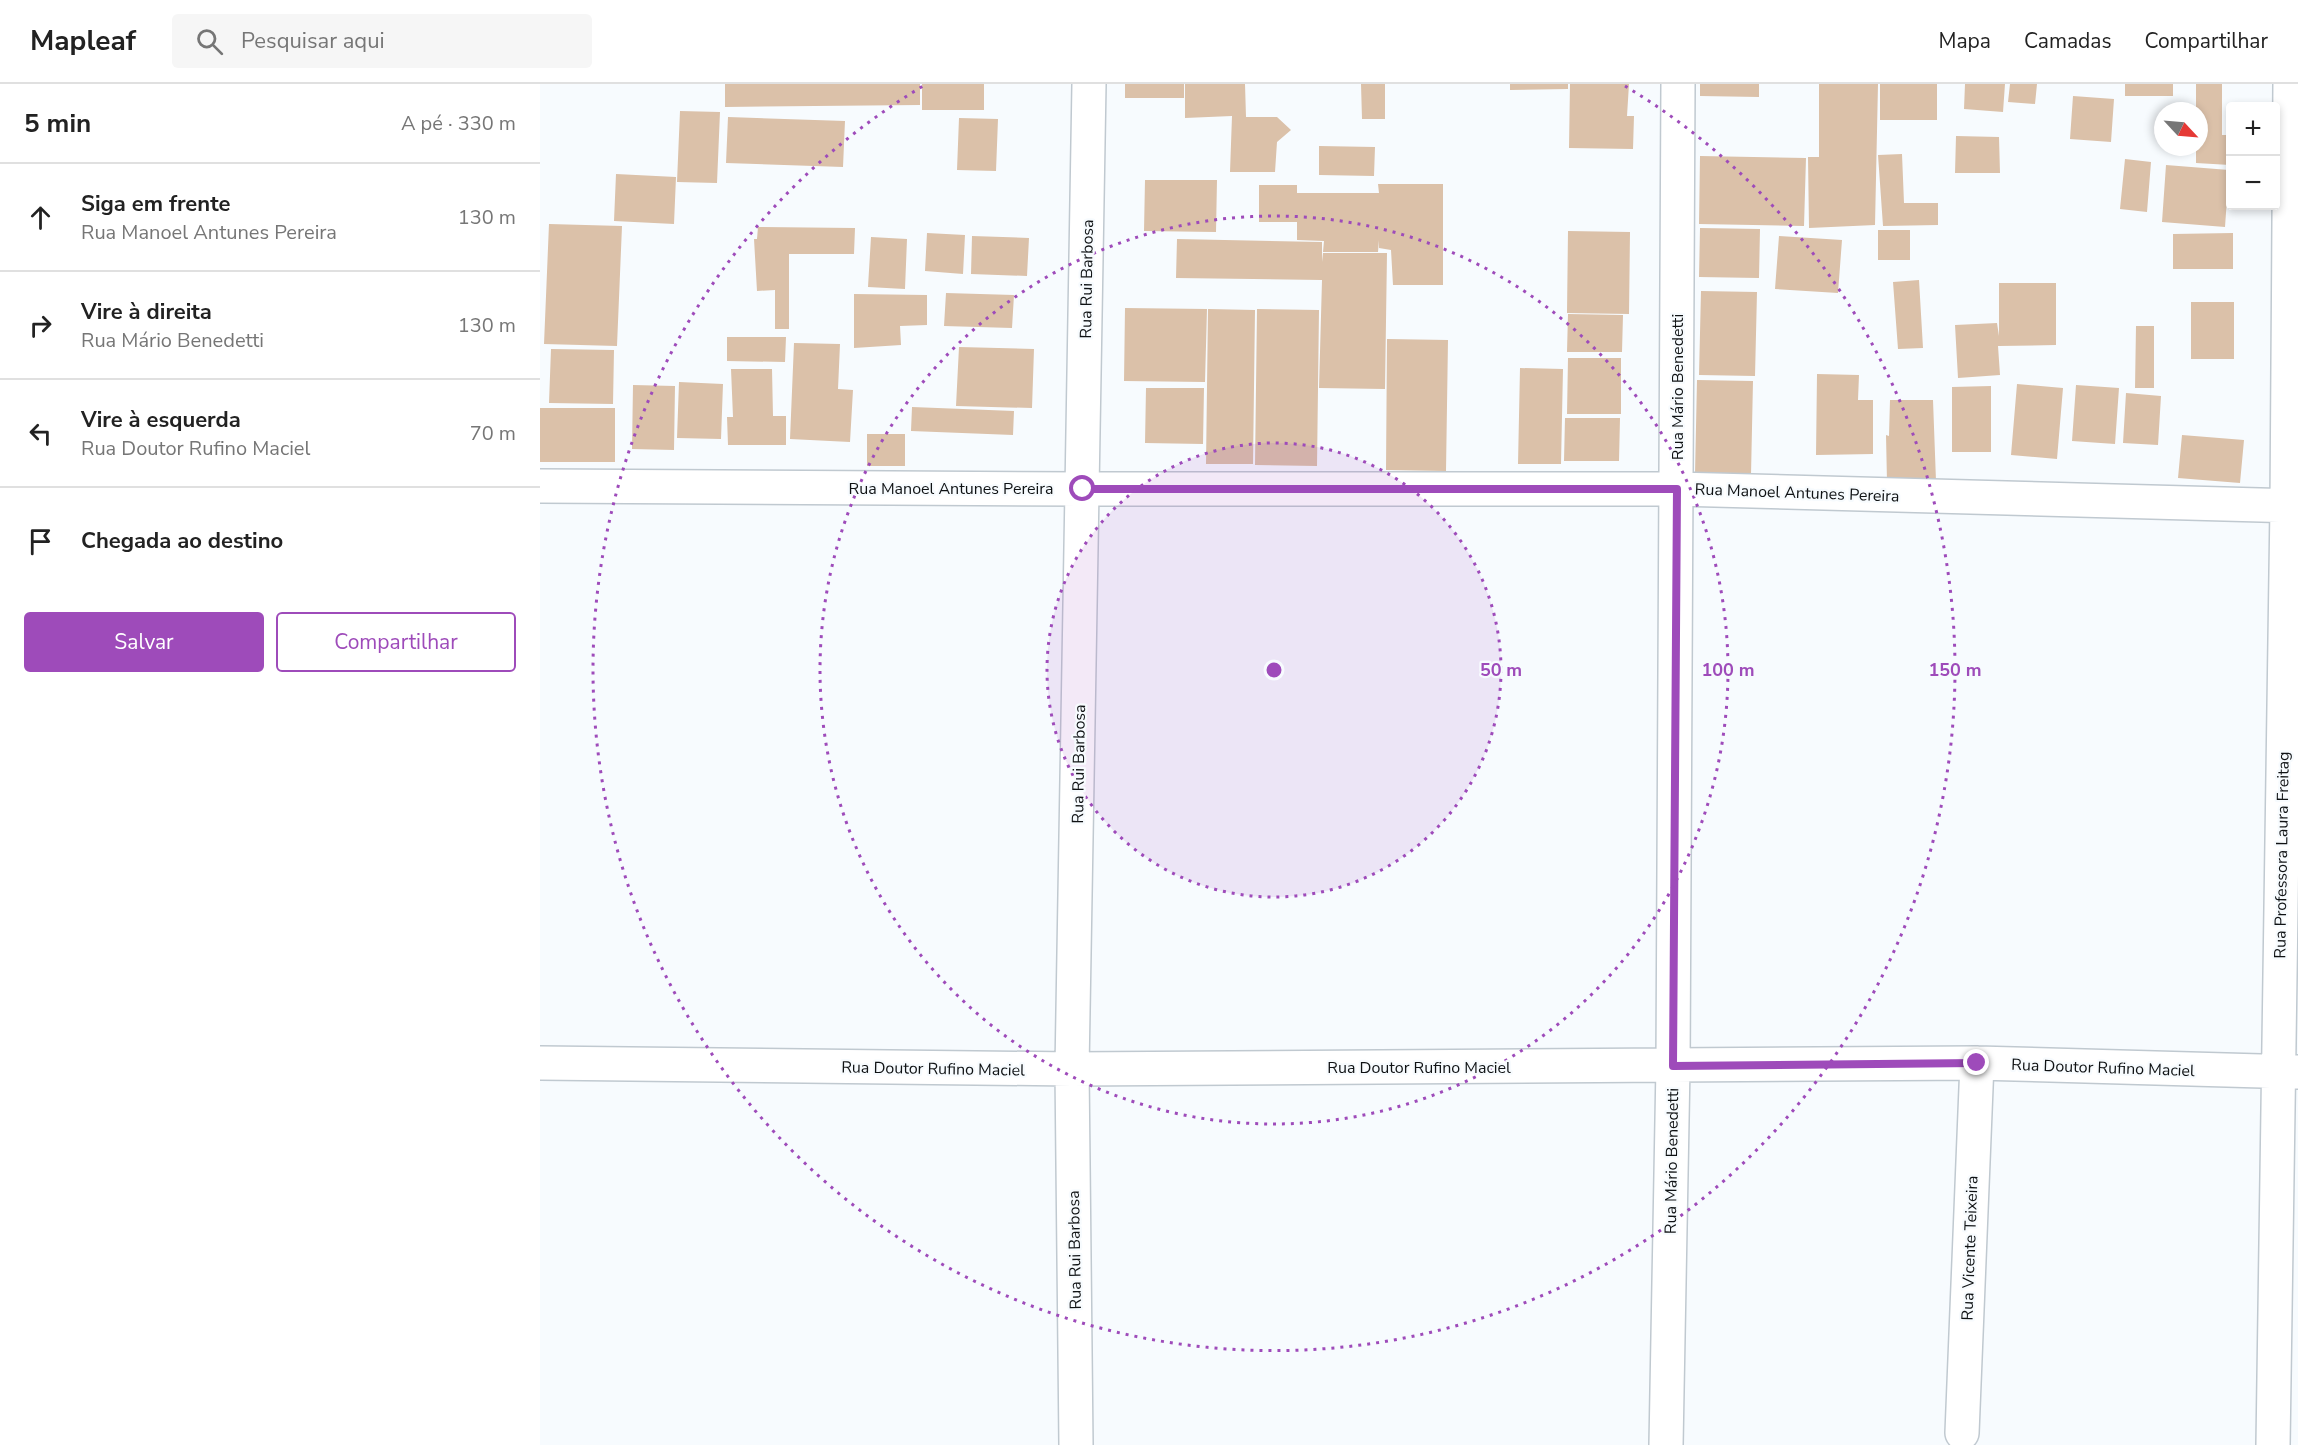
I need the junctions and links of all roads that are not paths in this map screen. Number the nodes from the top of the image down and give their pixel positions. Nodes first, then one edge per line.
1 (1089, 84) edge
2 (1678, 84) edge
3 (2290, 84) edge
4 (540, 486) edge
5 (1083, 489) junction
6 (1677, 489) junction
7 (2293, 506) edge
8 (540, 1063) edge
9 (1977, 1063) junction
10 (1673, 1066) junction
11 (1072, 1070) junction
12 (2288, 1072) edge
13 (1962, 1433) dead end
14 (1076, 1445) edge
15 (1666, 1445) edge
16 (2273, 1445) edge

1 - 5 street, Rua Rui Barbosa
2 - 6 street, Rua Mário Benedetti
3 - 7 street, Rua Professora Laura Freitag
4 - 5 street, Rua Manoel Antunes Pereira
5 - 6 street, Rua Manoel Antunes Pereira
5 - 11 street, Rua Rui Barbosa
6 - 7 street, Rua Manoel Antunes Pereira
6 - 10 street, Rua Mário Benedetti
7 - 12 street, Rua Professora Laura Freitag
8 - 11 street, Rua Doutor Rufino Maciel
9 - 10 street, Rua Doutor Rufino Maciel
9 - 12 street, Rua Doutor Rufino Maciel
9 - 13 street, Rua Vicente Teixeira
10 - 11 street, Rua Doutor Rufino Maciel
10 - 15 street, Rua Mário Benedetti
11 - 14 street, Rua Rui Barbosa
12 - 16 street, Rua Professora Laura Freitag

